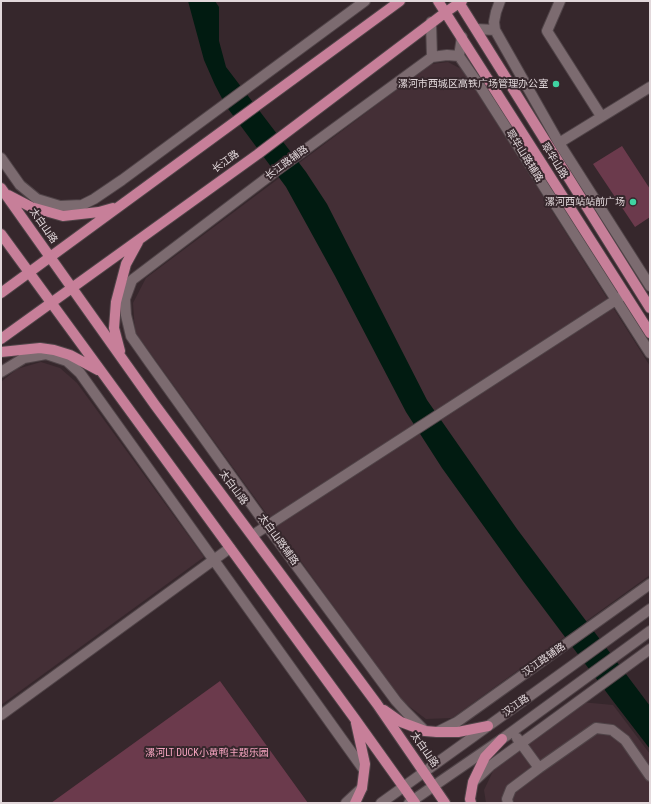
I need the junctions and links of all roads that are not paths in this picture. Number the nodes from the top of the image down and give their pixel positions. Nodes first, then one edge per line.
1 (365, 1) edge
2 (400, 1) edge
3 (438, 1) edge
4 (500, 1) edge
5 (560, 1) edge
6 (460, 2) edge
7 (446, 12) junction
8 (431, 22) junction
9 (476, 30) junction
10 (495, 30) junction
11 (462, 37) junction
12 (459, 56) junction
13 (432, 57) junction
14 (650, 87) edge
15 (601, 116) junction
16 (560, 142) junction
17 (1, 158) edge
18 (3, 191) edge
19 (119, 207) junction
20 (1, 234) edge
21 (140, 239) junction
22 (50, 257) junction
23 (29, 273) junction
24 (650, 286) edge
25 (73, 288) junction
26 (1, 293) edge
27 (620, 297) junction
28 (125, 298) joint
29 (51, 303) junction
30 (650, 308) edge
31 (650, 333) edge
32 (1, 340) edge
33 (1, 352) edge
34 (650, 353) edge
35 (121, 356) junction
36 (1, 372) edge
37 (102, 372) junction
38 (267, 526) junction
39 (253, 536) junction
40 (230, 548) junction
41 (214, 560) junction
42 (650, 584) edge
43 (650, 609) edge
44 (650, 630) edge
45 (650, 649) edge
46 (377, 704) junction
47 (1, 715) edge
48 (355, 719) junction
49 (488, 726) junction
50 (425, 731) junction
51 (437, 732) junction
52 (512, 732) junction
53 (502, 739) junction
54 (521, 744) junction
55 (539, 768) junction
56 (364, 770) junction
57 (424, 772) junction
58 (650, 776) edge
59 (473, 782) junction
60 (434, 786) junction
61 (403, 787) junction
62 (362, 788) junction
63 (412, 802) edge
64 (471, 802) edge
65 (346, 803) edge
66 (355, 803) edge
67 (381, 803) edge
68 (445, 803) edge
69 (508, 803) edge

1 - 17 street
2 - 19 main road
3 - 7 main road, 翠华山路
4 - 10 street
5 - 15 street
6 - 7 main road, 长江路
6 - 9 main road, 翠华山路
7 - 8 main road, 长江路
7 - 11 main road, 翠华山路
8 - 13 street
8 - 21 main road, 长江路
9 - 10 street
9 - 30 main road, 翠华山路
10 - 16 street
11 - 12 street
11 - 27 main road, 翠华山路
12 - 13 street
12 - 27 street, 翠华山路辅路
13 - 28 street, 长江路辅路
14 - 15 street
15 - 16 street
16 - 24 street
18 - 19 main road
18 - 22 main road, 太白山路
19 - 22 main road
20 - 23 main road
21 - 25 main road, 长江路
21 - 35 main road
22 - 23 main road
22 - 25 main road, 太白山路
23 - 26 main road
23 - 29 main road
25 - 29 main road, 长江路
25 - 35 main road, 太白山路
27 - 31 main road, 翠华山路
27 - 34 street, 翠华山路辅路
27 - 38 street
28 - 38 street, 太白山路辅路
29 - 32 main road, 长江路
29 - 37 main road
33 - 37 main road
35 - 39 main road, 太白山路
36 - 41 street
37 - 40 main road
38 - 39 street
38 - 50 street, 太白山路辅路
39 - 46 main road, 太白山路
40 - 41 street
40 - 48 main road
41 - 47 street
41 - 56 street
42 - 51 street, 汉江路辅路
43 - 49 street, 汉江路
44 - 52 street, 汉江路
45 - 54 street
46 - 50 main road
46 - 57 main road, 太白山路
48 - 56 main road
48 - 61 main road
49 - 51 main road
49 - 57 street, 汉江路
50 - 51 main road
52 - 53 street, 汉江路
52 - 54 street
53 - 59 main road
53 - 60 street, 汉江路
54 - 55 street
54 - 59 street
55 - 58 street
55 - 69 street
56 - 62 main road
57 - 60 main road, 太白山路
57 - 61 street, 汉江路
59 - 64 main road
60 - 63 street, 汉江路
60 - 68 main road, 太白山路
61 - 63 main road
61 - 67 street, 汉江路
62 - 65 street
62 - 66 main road

